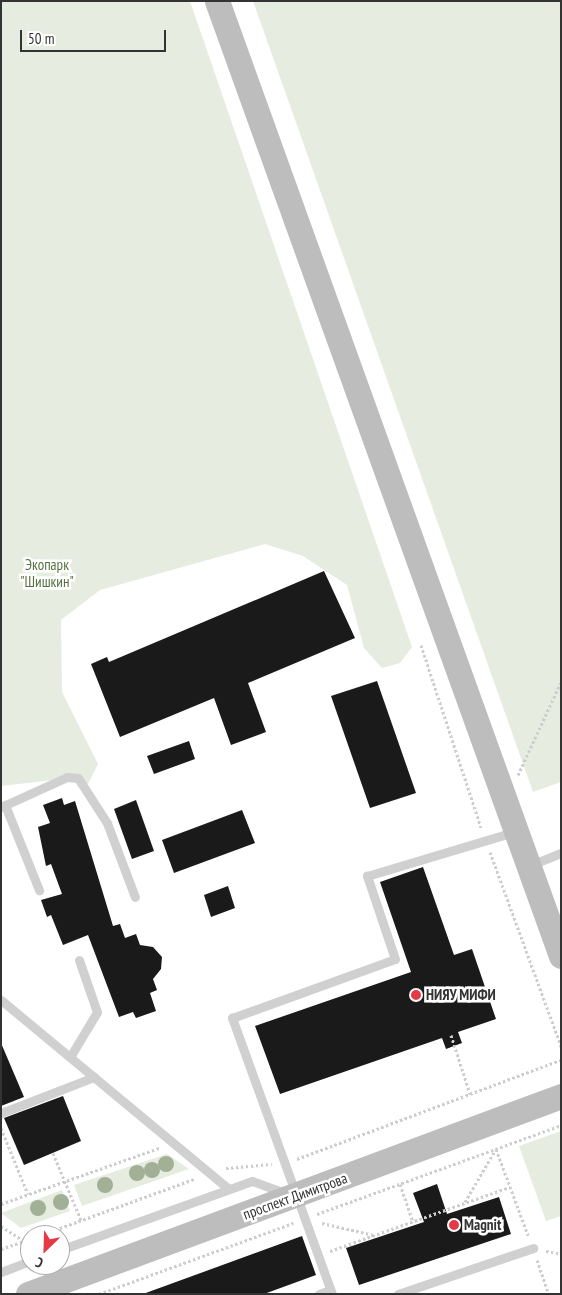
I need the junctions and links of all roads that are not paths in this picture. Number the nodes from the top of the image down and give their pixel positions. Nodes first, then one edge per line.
1 (217, 1) edge
2 (3, 806) edge
3 (514, 832) junction
4 (561, 853) edge
5 (527, 867) junction
6 (39, 890) dead end
7 (136, 897) dead end
8 (561, 956) edge
9 (78, 960) dead end
10 (1, 1000) edge
11 (70, 1057) junction
12 (94, 1077) junction
13 (561, 1096) edge
14 (1, 1113) edge
15 (229, 1189) junction
16 (296, 1196) junction
17 (70, 1246) edge
18 (533, 1248) road end
19 (20, 1265) edge
20 (1, 1272) edge
21 (59, 1288) edge
22 (331, 1292) edge
23 (28, 1294) edge
24 (319, 1294) edge
25 (398, 1294) edge

1 - 3 main road
2 - 6 lane
2 - 7 lane
3 - 5 main road
3 - 16 lane
4 - 5 lane
5 - 8 main road
9 - 11 lane
10 - 11 lane
11 - 12 lane
12 - 14 lane
12 - 15 lane
13 - 16 main road, проспект Димитрова
15 - 16 lane
15 - 17 lane
16 - 21 main road, проспект Димитрова
16 - 22 lane
18 - 25 lane
19 - 20 lane
21 - 23 main road, проспект Димитрова
22 - 24 lane

